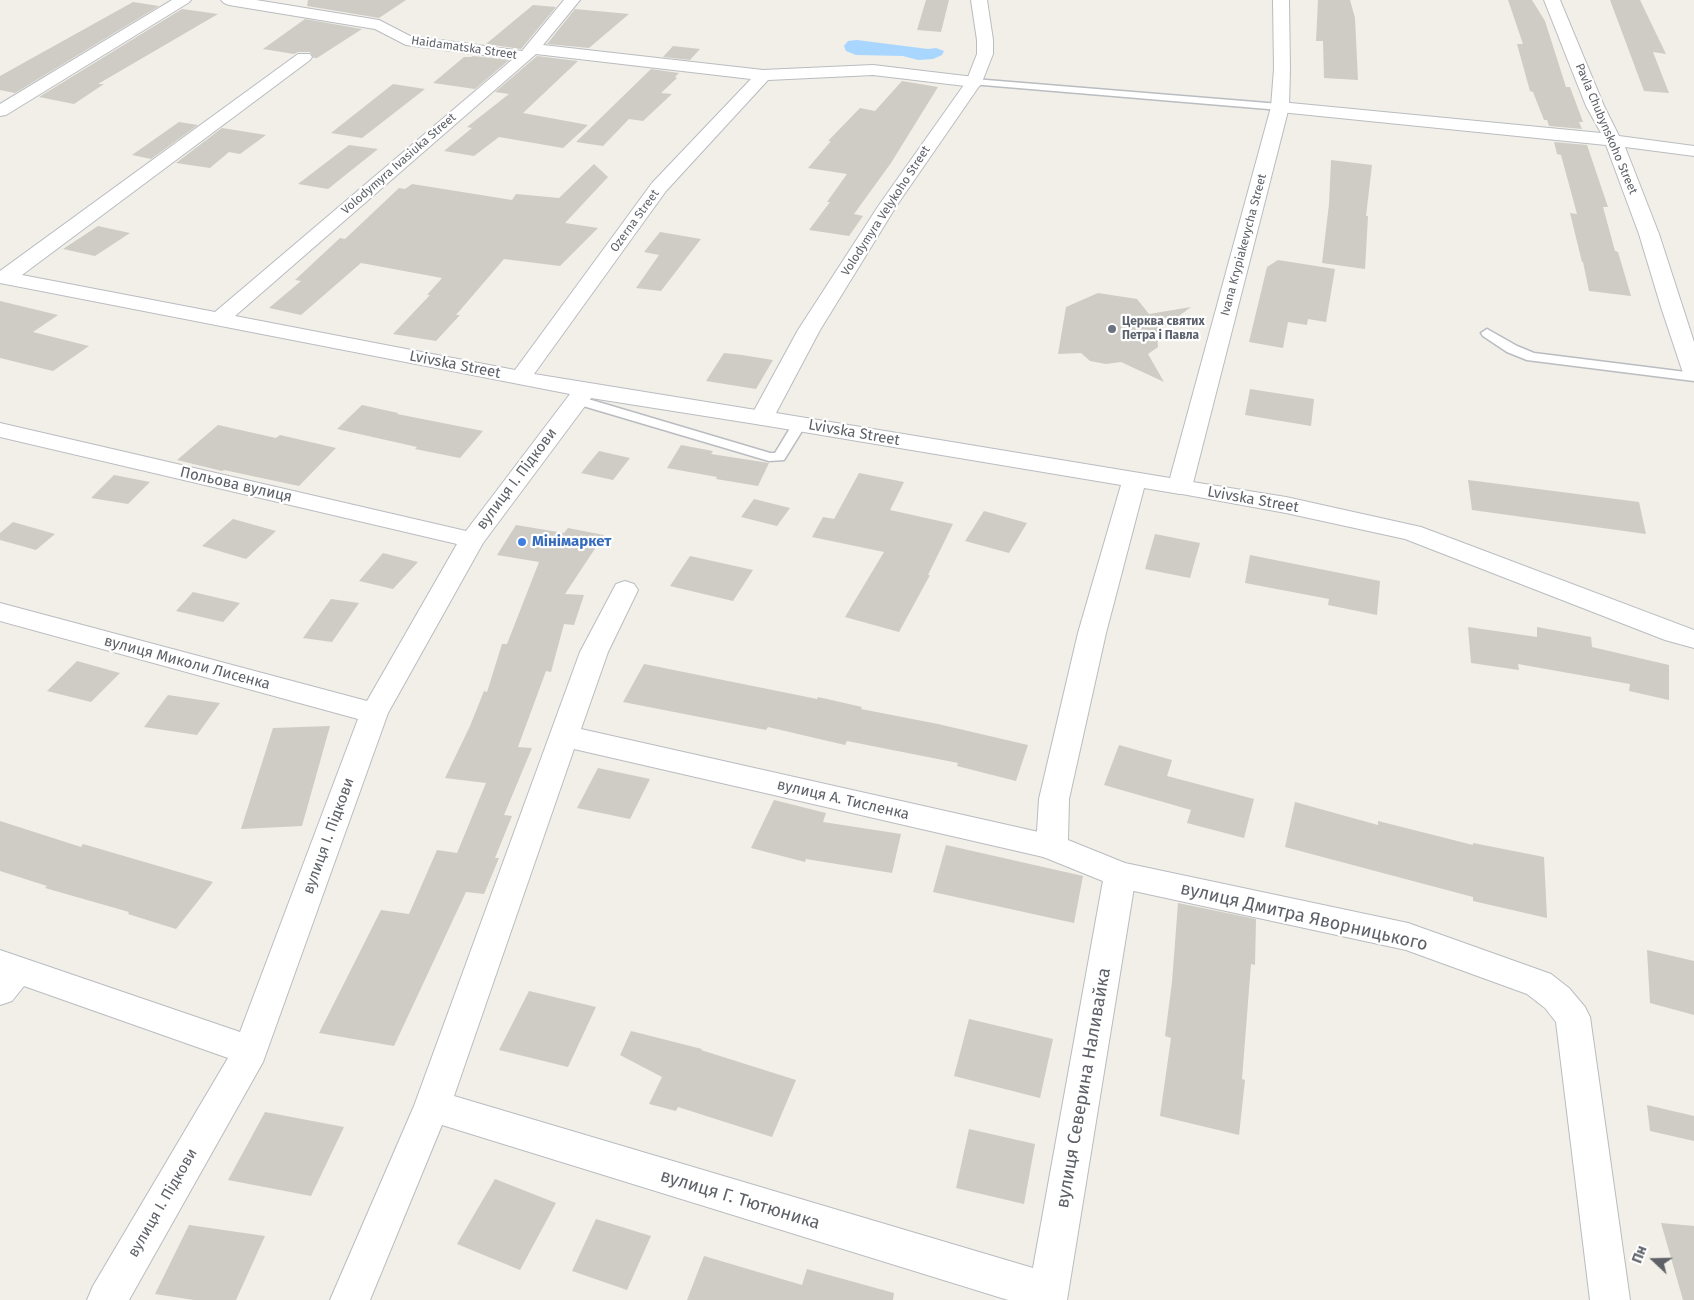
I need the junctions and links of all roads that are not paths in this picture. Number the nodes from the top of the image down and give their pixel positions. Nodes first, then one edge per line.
1 (183, 0) edge
2 (229, 0) edge
3 (313, 0) edge
4 (572, 0) edge
5 (979, 0) edge
6 (1281, 0) edge
7 (1552, 0) edge
8 (295, 11) junction
9 (529, 52) junction
10 (304, 57) dead end
11 (764, 75) junction
12 (974, 82) junction
13 (1280, 108) junction
14 (0, 111) edge
15 (1613, 140) junction
16 (1694, 151) edge
17 (3, 277) edge
18 (218, 320) junction
19 (1487, 333) dead end
20 (1694, 373) edge
21 (1694, 377) edge
22 (520, 378) junction
23 (581, 395) junction
24 (762, 418) junction
25 (800, 423) junction
26 (0, 430) edge
27 (1134, 481) junction
28 (1180, 487) junction
29 (472, 540) junction
30 (626, 590) dead end
31 (0, 612) edge
32 (1694, 639) edge
33 (374, 714) junction
34 (563, 736) junction
35 (1052, 847) junction
36 (1120, 875) junction
37 (6, 975) edge
38 (251, 1051) junction
39 (432, 1106) junction
40 (1048, 1297) edge
41 (107, 1300) edge
42 (350, 1300) edge
43 (1610, 1300) edge

1 - 14 street
2 - 8 street, Haidamatska Street
3 - 8 street
4 - 9 street, Volodymyra Ivasiuka Street
5 - 12 street, Volodymyra Velykoho Street
6 - 13 street, Ivana Krypiakevycha Street
7 - 15 street, Pavla Chubynskoho Street
8 - 9 street, Haidamatska Street
9 - 11 street, Haidamatska Street
9 - 18 street, Volodymyra Ivasiuka Street
10 - 17 street
11 - 12 street, Haidamatska Street
11 - 22 street, Ozerna Street
12 - 13 lane
12 - 24 street, Volodymyra Velykoho Street
13 - 15 street
13 - 28 street, Ivana Krypiakevycha Street
15 - 16 street
15 - 20 street, Pavla Chubynskoho Street
17 - 18 street, Lvivska Street
18 - 22 street, Lvivska Street
19 - 21 lane
22 - 23 street, Lvivska Street
23 - 24 street, Lvivska Street
23 - 25 lane
23 - 29 street, вулиця І. Підкови
24 - 25 street, Lvivska Street
25 - 27 street, Lvivska Street
26 - 29 street, Польова вулиця
27 - 28 street, Lvivska Street
27 - 35 street
28 - 32 street, Lvivska Street
29 - 33 street, вулиця І. Підкови
30 - 34 street
31 - 33 street, вулиця Миколи Лисенка
33 - 38 street, вулиця І. Підкови
34 - 35 street, вулиця А. Тисленка
34 - 39 street
35 - 36 street, вулиця А. Тисленка
36 - 40 street, вулиця Северина Наливайка
36 - 43 street, вулиця Дмитра Яворницького
37 - 38 street
38 - 41 street, вулиця І. Підкови
39 - 40 street, вулиця Г. Тютюника
39 - 42 street

